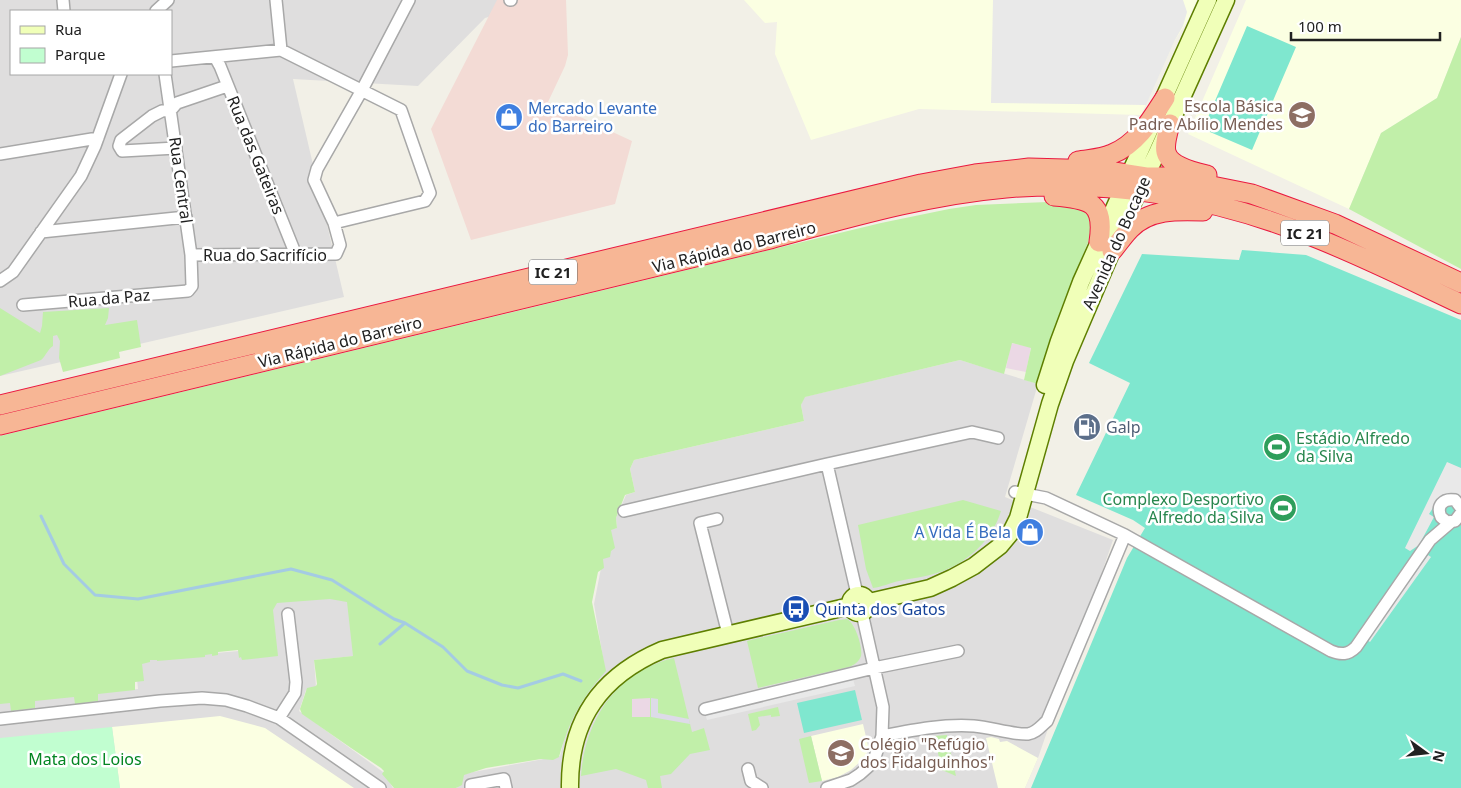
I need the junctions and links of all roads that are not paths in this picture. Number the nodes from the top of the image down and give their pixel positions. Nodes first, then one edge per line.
1 (168, 0) edge
2 (276, 0) edge
3 (409, 0) edge
4 (1208, 0) edge
5 (1226, 0) edge
6 (157, 10) edge
7 (281, 50) junction
8 (214, 57) junction
9 (172, 61) edge
10 (121, 75) edge
11 (165, 75) edge
12 (227, 86) junction
13 (362, 90) junction
14 (1165, 98) junction
15 (170, 110) junction
16 (1170, 124) junction
17 (98, 138) junction
18 (176, 148) junction
19 (0, 154) edge
20 (1029, 168) junction
21 (1134, 183) junction
22 (1006, 188) junction
23 (1252, 194) junction
24 (1242, 212) junction
25 (186, 217) junction
26 (334, 223) junction
27 (41, 232) junction
28 (1106, 246) junction
29 (296, 254) junction
30 (191, 255) junction
31 (0, 281) edge
32 (1461, 283) edge
33 (192, 286) joint
34 (1461, 304) edge
35 (23, 305) dead end
36 (0, 405) edge
37 (0, 425) edge
38 (998, 438) dead end
39 (826, 464) junction
40 (1020, 493) junction
41 (1461, 508) edge
42 (624, 511) dead end
43 (1439, 514) junction
44 (717, 519) dead end
45 (1457, 520) edge
46 (1125, 535) junction
47 (1430, 540) junction
48 (860, 604) junction
49 (288, 614) dead end
50 (728, 634) junction
51 (958, 650) dead end
52 (874, 668) junction
53 (705, 709) dead end
54 (279, 718) junction
55 (0, 719) edge
56 (882, 736) junction
57 (748, 769) dead end
58 (380, 788) edge
59 (471, 788) edge
60 (506, 788) edge
61 (570, 788) edge
62 (762, 788) edge
63 (826, 788) edge

1 - 6 street
2 - 7 street
3 - 13 street
4 - 14 main road, Avenida do Bocage
5 - 16 main road, Avenida do Bocage
7 - 8 street
7 - 13 street
8 - 9 street
8 - 12 street, Rua das Gateiras
10 - 17 street
11 - 15 street, Rua Central
12 - 15 street
12 - 29 street, Rua das Gateiras
13 - 26 street
13 - 26 street
14 - 20 highway
14 - 21 main road, Avenida do Bocage
15 - 18 street, Rua Central
15 - 18 street
16 - 21 main road, Avenida do Bocage
16 - 23 highway
17 - 19 street
17 - 27 street
18 - 25 street, Rua Central
20 - 21 highway, Via Rápida do Barreiro / IC 21
20 - 36 highway, Via Rápida do Barreiro / IC 21
21 - 22 highway, Via Rápida do Barreiro / IC 21
21 - 23 highway, Via Rápida do Barreiro / IC 21
21 - 24 highway, Via Rápida do Barreiro / IC 21
21 - 28 main road, Avenida do Bocage
22 - 28 highway
22 - 37 highway, Via Rápida do Barreiro / IC 21
23 - 32 highway, Via Rápida do Barreiro / IC 21
24 - 28 highway
24 - 34 highway, Via Rápida do Barreiro / IC 21
25 - 27 street
25 - 30 street, Rua Central
26 - 29 street, Rua do Sacrifício
27 - 31 street
28 - 40 main road, Avenida do Bocage
29 - 30 street, Rua do Sacrifício
30 - 33 street, Rua Central
33 - 35 street, Rua da Paz
38 - 39 street
39 - 42 street
39 - 48 street
40 - 46 street
40 - 48 main road, Avenida do Bocage
41 - 43 street
43 - 45 street
43 - 47 street
44 - 50 street
45 - 47 street
46 - 47 street
46 - 56 street
48 - 50 main road, Avenida do Bocage
48 - 52 street
49 - 54 street
50 - 61 main road, Avenida do Bocage
51 - 52 street
52 - 53 street
52 - 56 street
54 - 55 street
54 - 58 street
56 - 63 street
57 - 62 street
59 - 60 street

